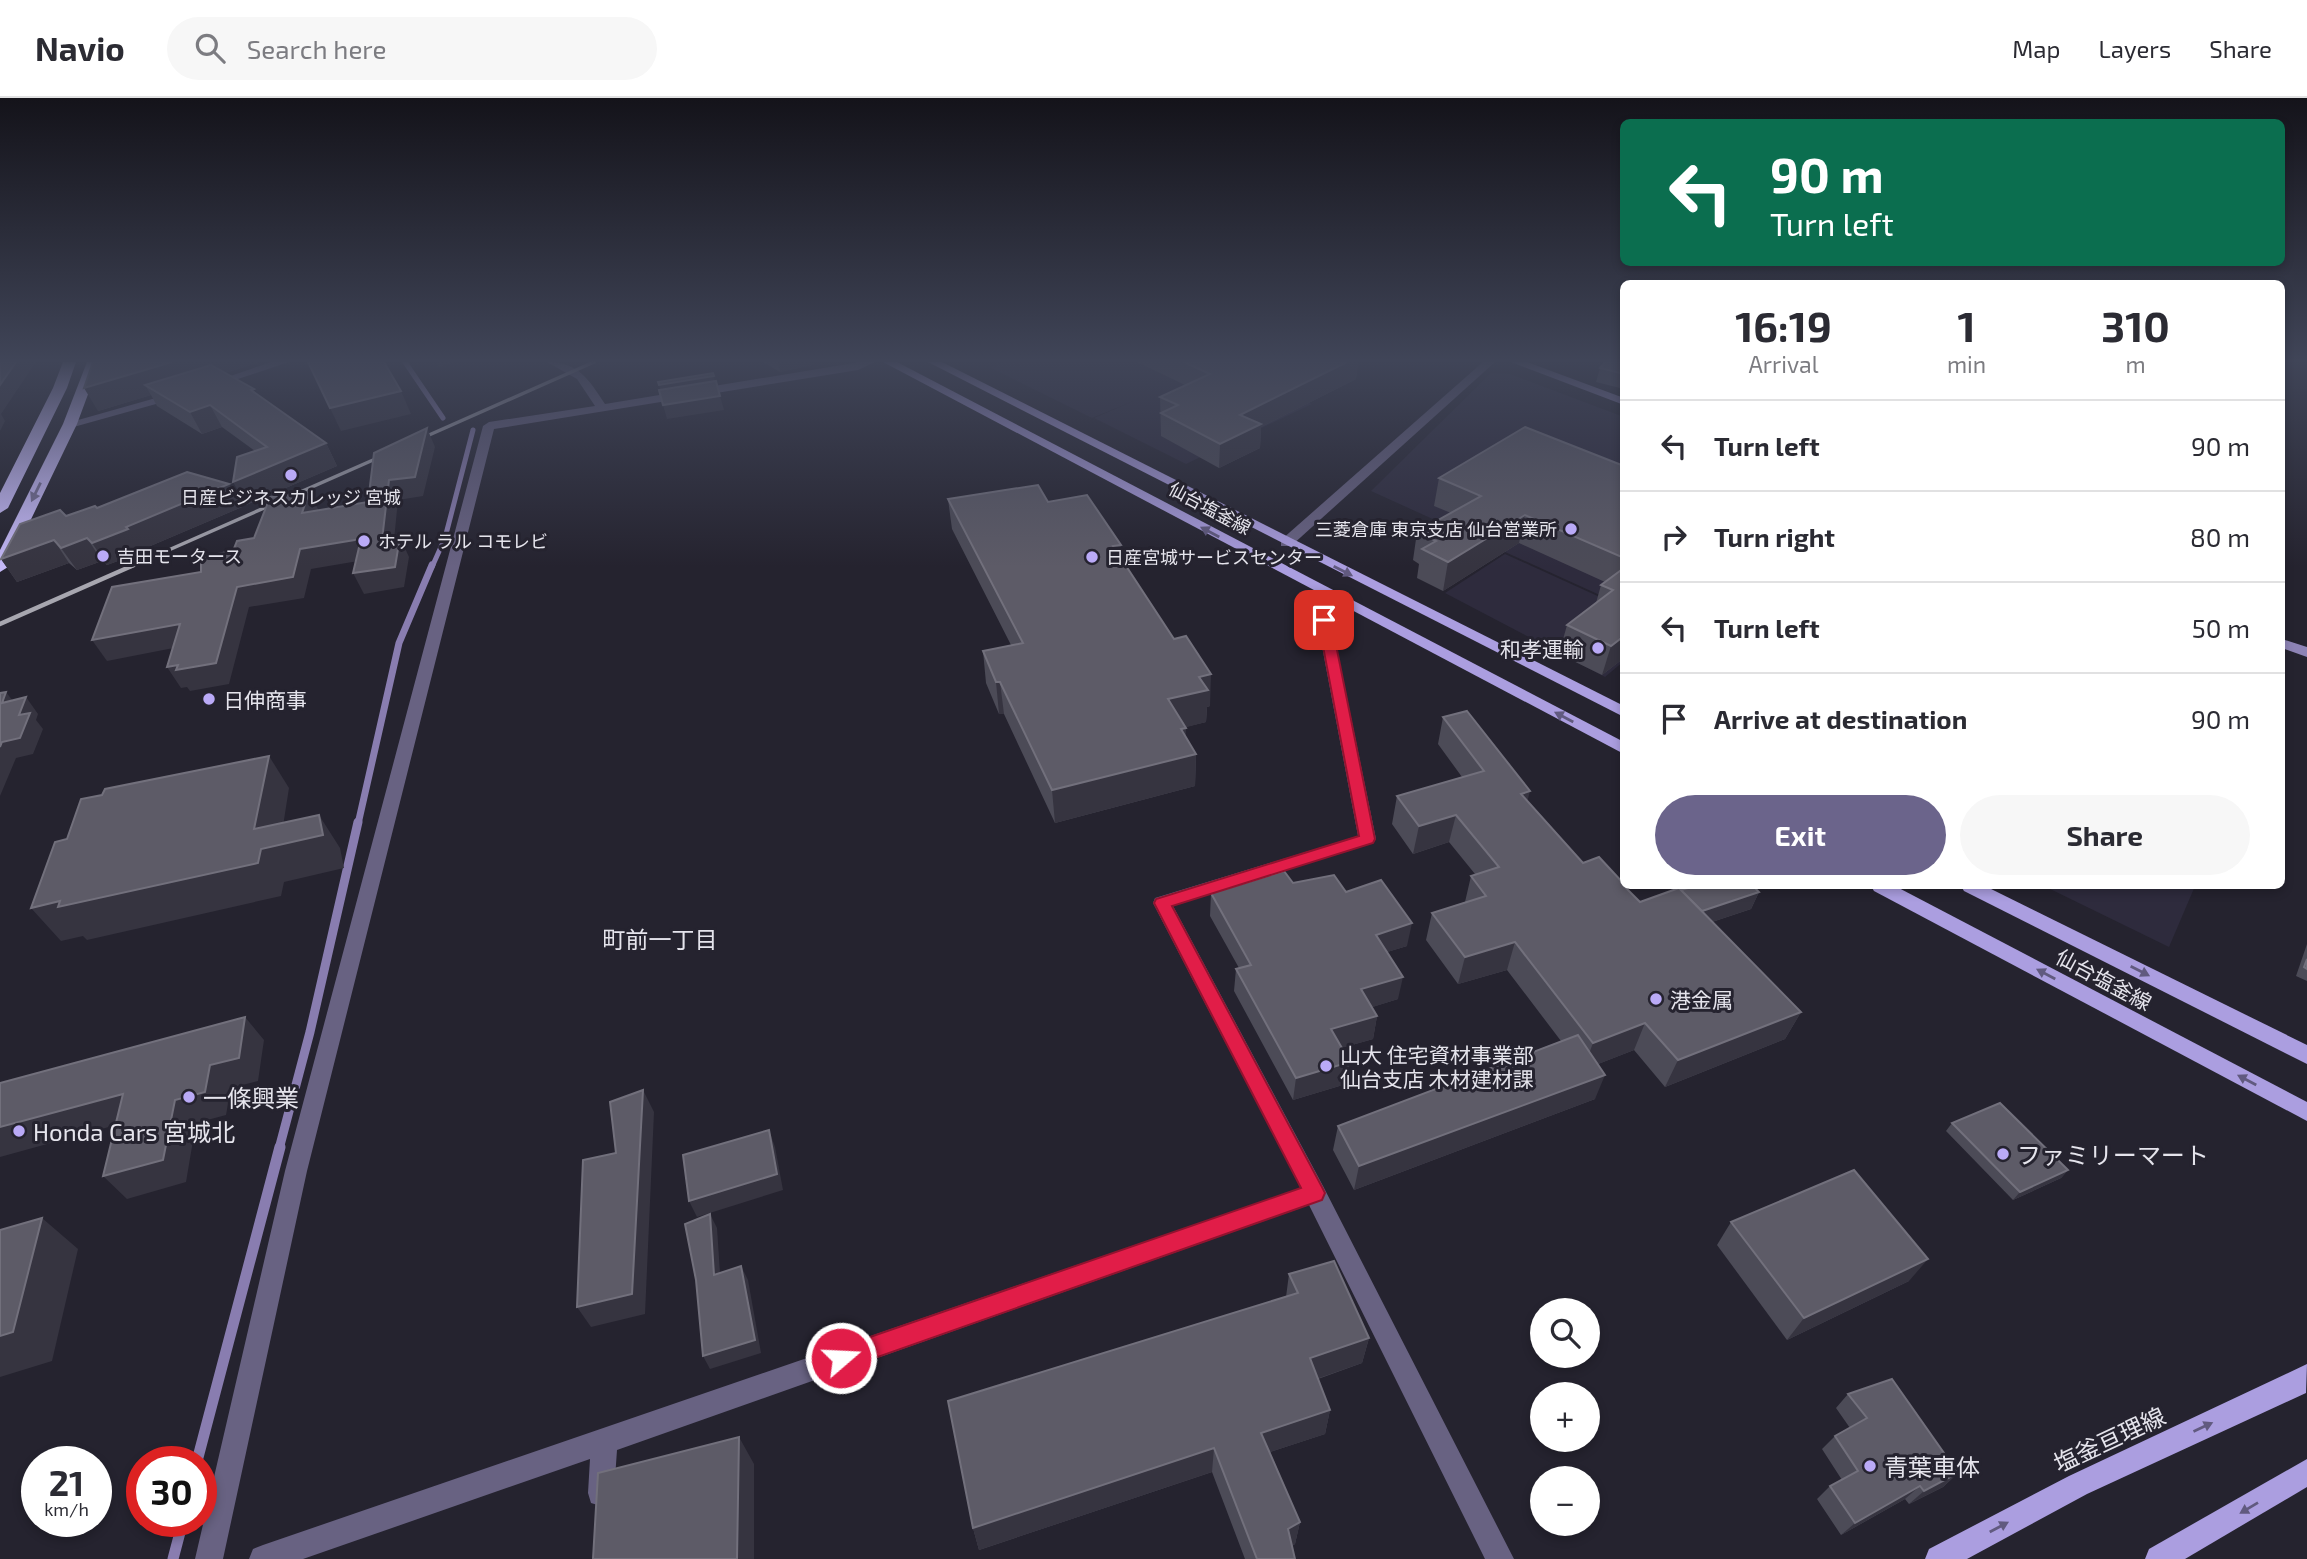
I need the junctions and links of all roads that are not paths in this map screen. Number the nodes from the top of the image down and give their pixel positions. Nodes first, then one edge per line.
1 (40, 430) edge
2 (67, 430) edge
3 (488, 430) edge
4 (1018, 430) edge
5 (1066, 430) edge
6 (1413, 430) edge
7 (0, 508) edge
8 (1286, 543) junction
9 (1, 563) edge
10 (1339, 599) junction
11 (2285, 644) edge
12 (2307, 652) edge
13 (1620, 710) edge
14 (1620, 747) edge
15 (1886, 889) edge
16 (1976, 889) edge
17 (2307, 1055) edge
18 (2307, 1112) edge
19 (1315, 1193) junction
20 (2307, 1377) edge
21 (604, 1441) junction
22 (2307, 1472) edge
23 (599, 1520) edge
24 (209, 1559) edge
25 (263, 1559) edge
26 (1500, 1559) edge
27 (1939, 1559) edge
28 (2159, 1559) edge

1 - 7 highway
2 -> 9 highway
3 - 24 street
10 -> 4 main road, 仙台塩釜線
5 - 8 main road, 仙台塩釜線
6 - 8 street
8 -> 13 main road, 仙台塩釜線
14 -> 10 main road, 仙台塩釜線
10 - 19 street
11 - 12 street
18 -> 15 main road, 仙台塩釜線
16 -> 17 main road, 仙台塩釜線
19 - 21 street
19 - 26 street
27 -> 20 main road, 塩釜亘理線
21 - 23 street
21 - 25 street
22 -> 28 main road

